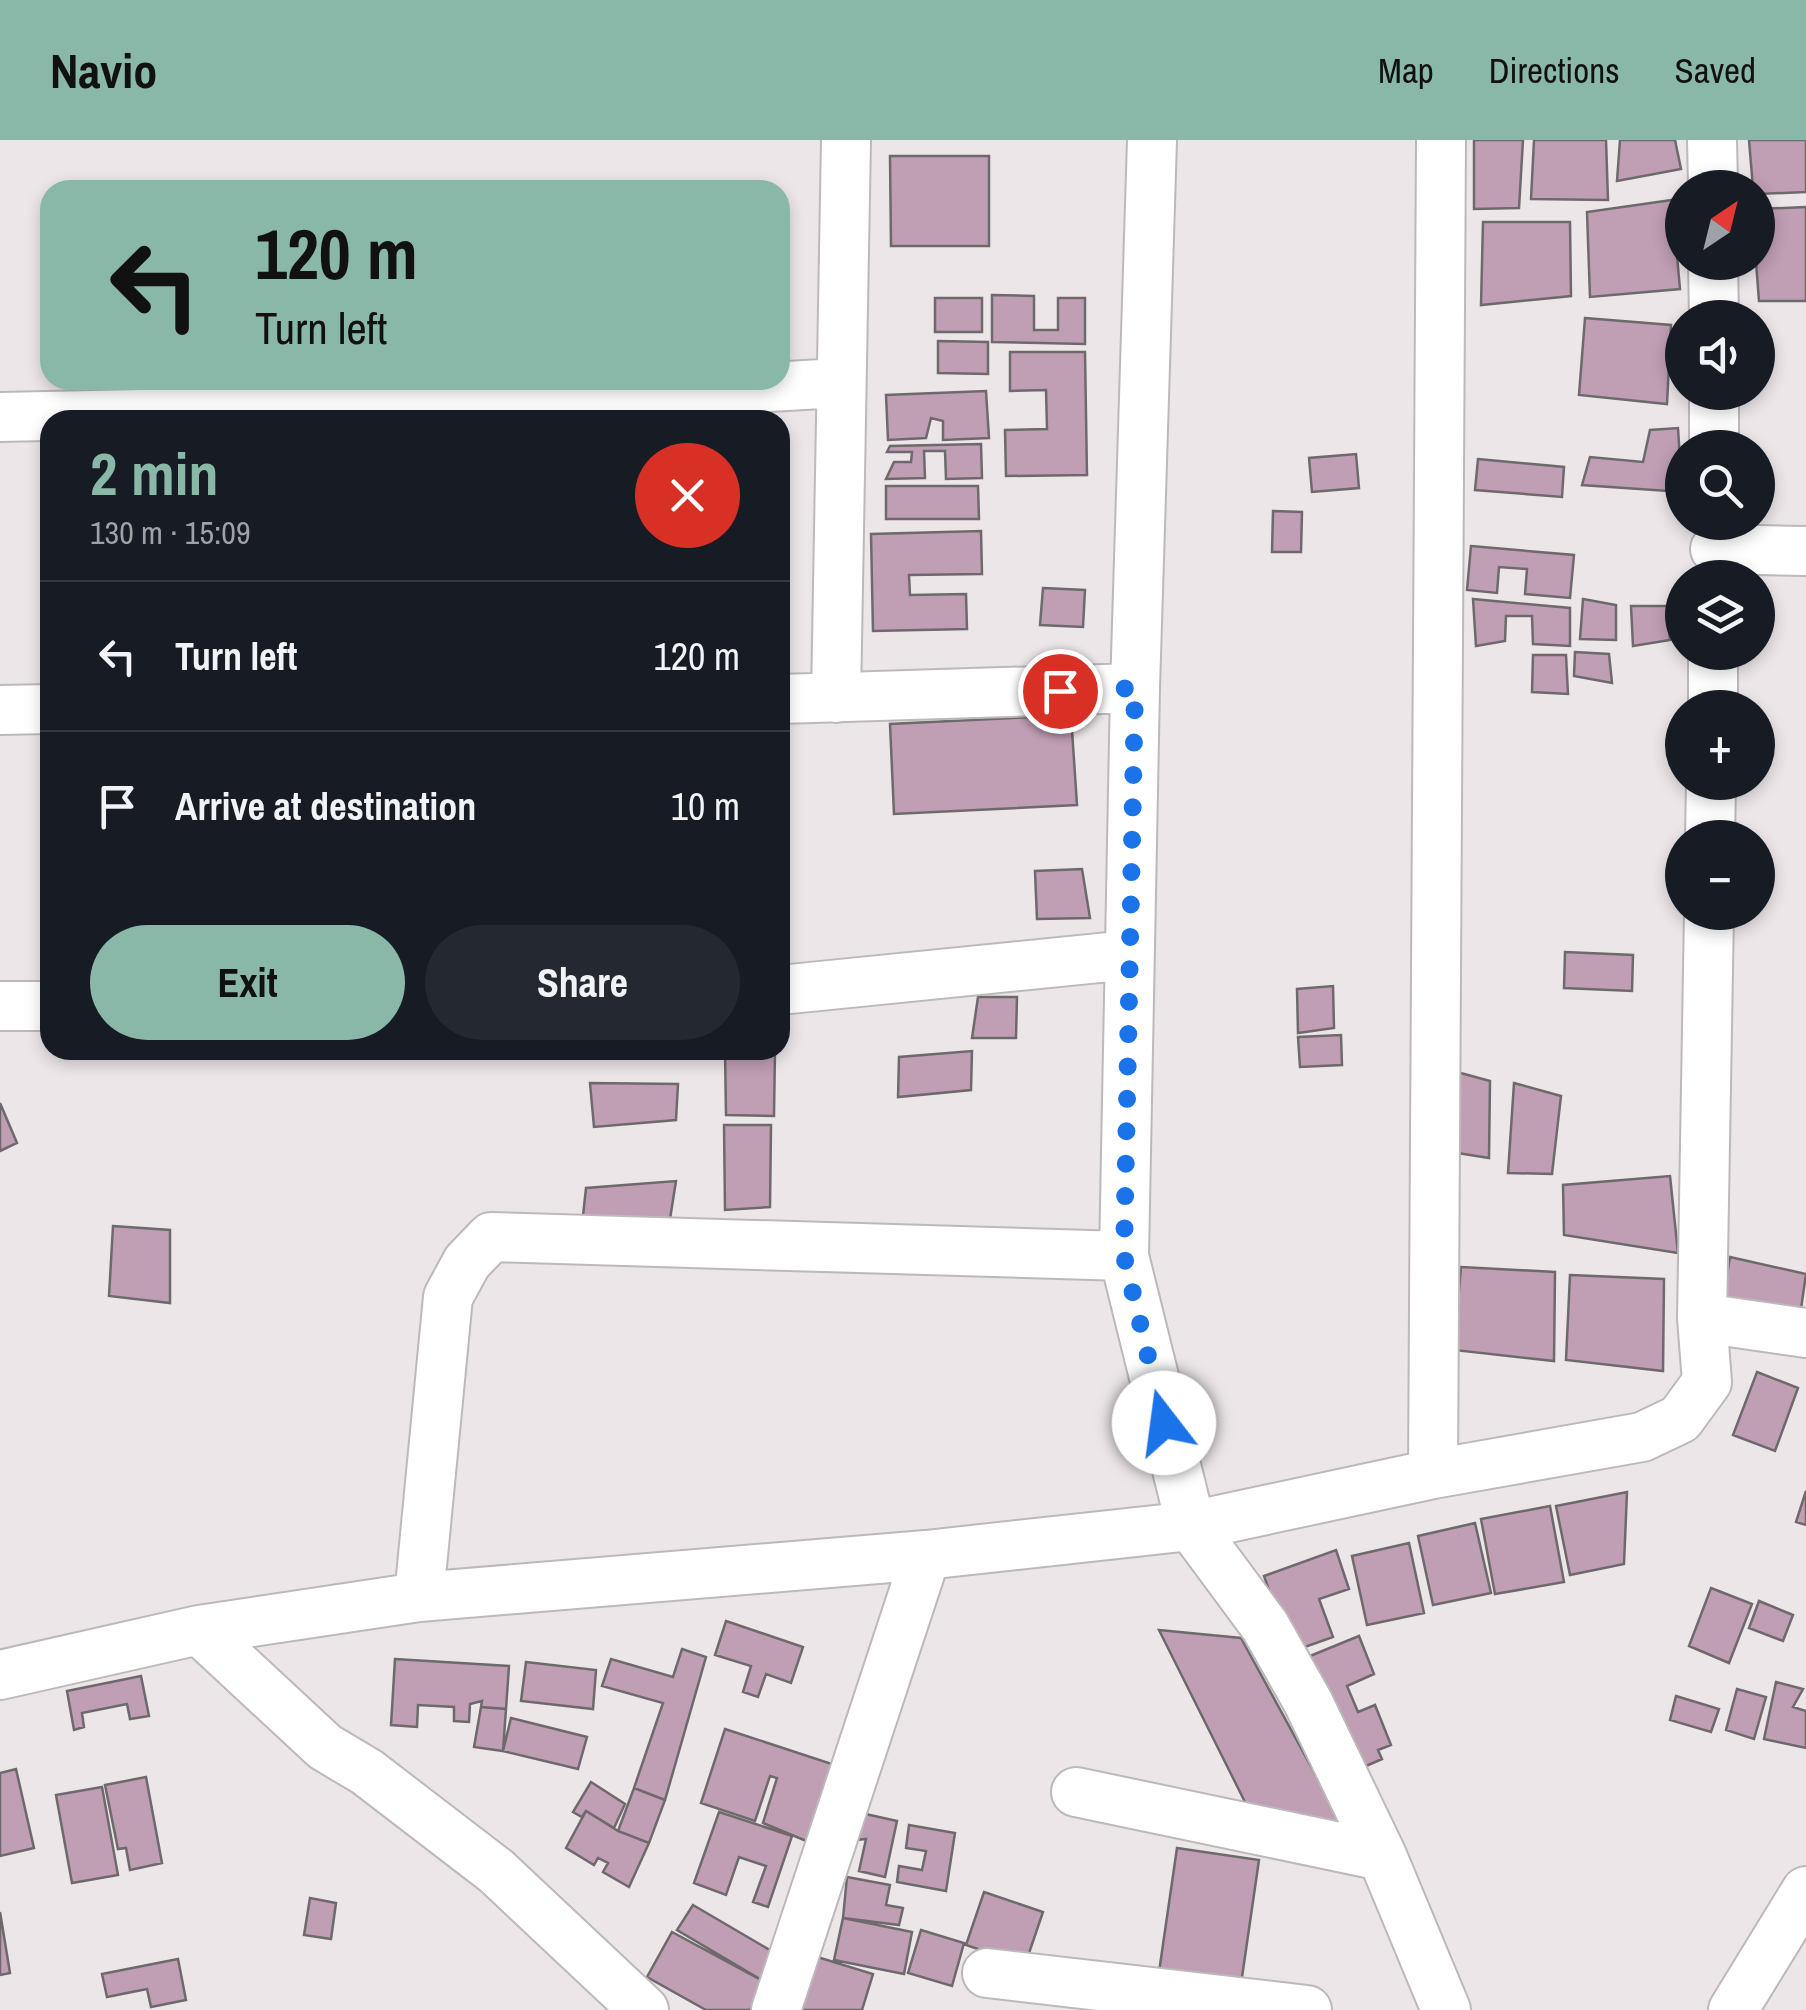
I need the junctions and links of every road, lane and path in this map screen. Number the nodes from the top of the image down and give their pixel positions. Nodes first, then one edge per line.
1 (846, 140) edge
2 (1152, 140) edge
3 (1441, 140) edge
4 (1712, 140) edge
5 (1713, 170) edge
6 (840, 383) junction
7 (790, 386) edge
8 (722, 390) edge
9 (325, 410) edge
10 (40, 416) edge
11 (0, 417) edge
12 (1715, 550) edge
13 (1806, 552) edge
14 (1135, 688) junction
15 (836, 698) junction
16 (790, 699) edge
17 (40, 709) edge
18 (0, 710) edge
19 (1709, 930) edge
20 (1129, 956) junction
21 (790, 989) edge
22 (0, 1006) edge
23 (40, 1006) edge
24 (1124, 1256) junction
25 (1702, 1318) junction
26 (1806, 1333) edge
27 (1433, 1474) junction
28 (1191, 1526) junction
29 (926, 1555) junction
30 (419, 1597) junction
31 (199, 1630) junction
32 (0, 1675) edge
33 (1076, 1792) dead end
34 (1382, 1856) junction
35 (1806, 1891) edge
36 (987, 1973) dead end
37 (644, 2010) edge
38 (776, 2010) edge
39 (1307, 2010) edge
40 (1446, 2010) edge
41 (1733, 2010) edge

1 - 6 street
2 - 14 street
3 - 27 street
4 - 5 street
6 - 7 street
6 - 15 street
8 - 9 street
10 - 11 street
12 - 13 street
14 - 15 street
14 - 20 street
15 - 16 street
17 - 18 street
19 - 25 street
20 - 21 street
20 - 24 street
22 - 23 street
24 - 28 street
24 - 30 street
25 - 26 street
25 - 27 street
27 - 28 street
28 - 29 street
28 - 34 street
29 - 30 street
29 - 38 street
30 - 31 street
31 - 32 street
31 - 37 street
33 - 34 street
34 - 40 street
35 - 41 street
36 - 39 street

